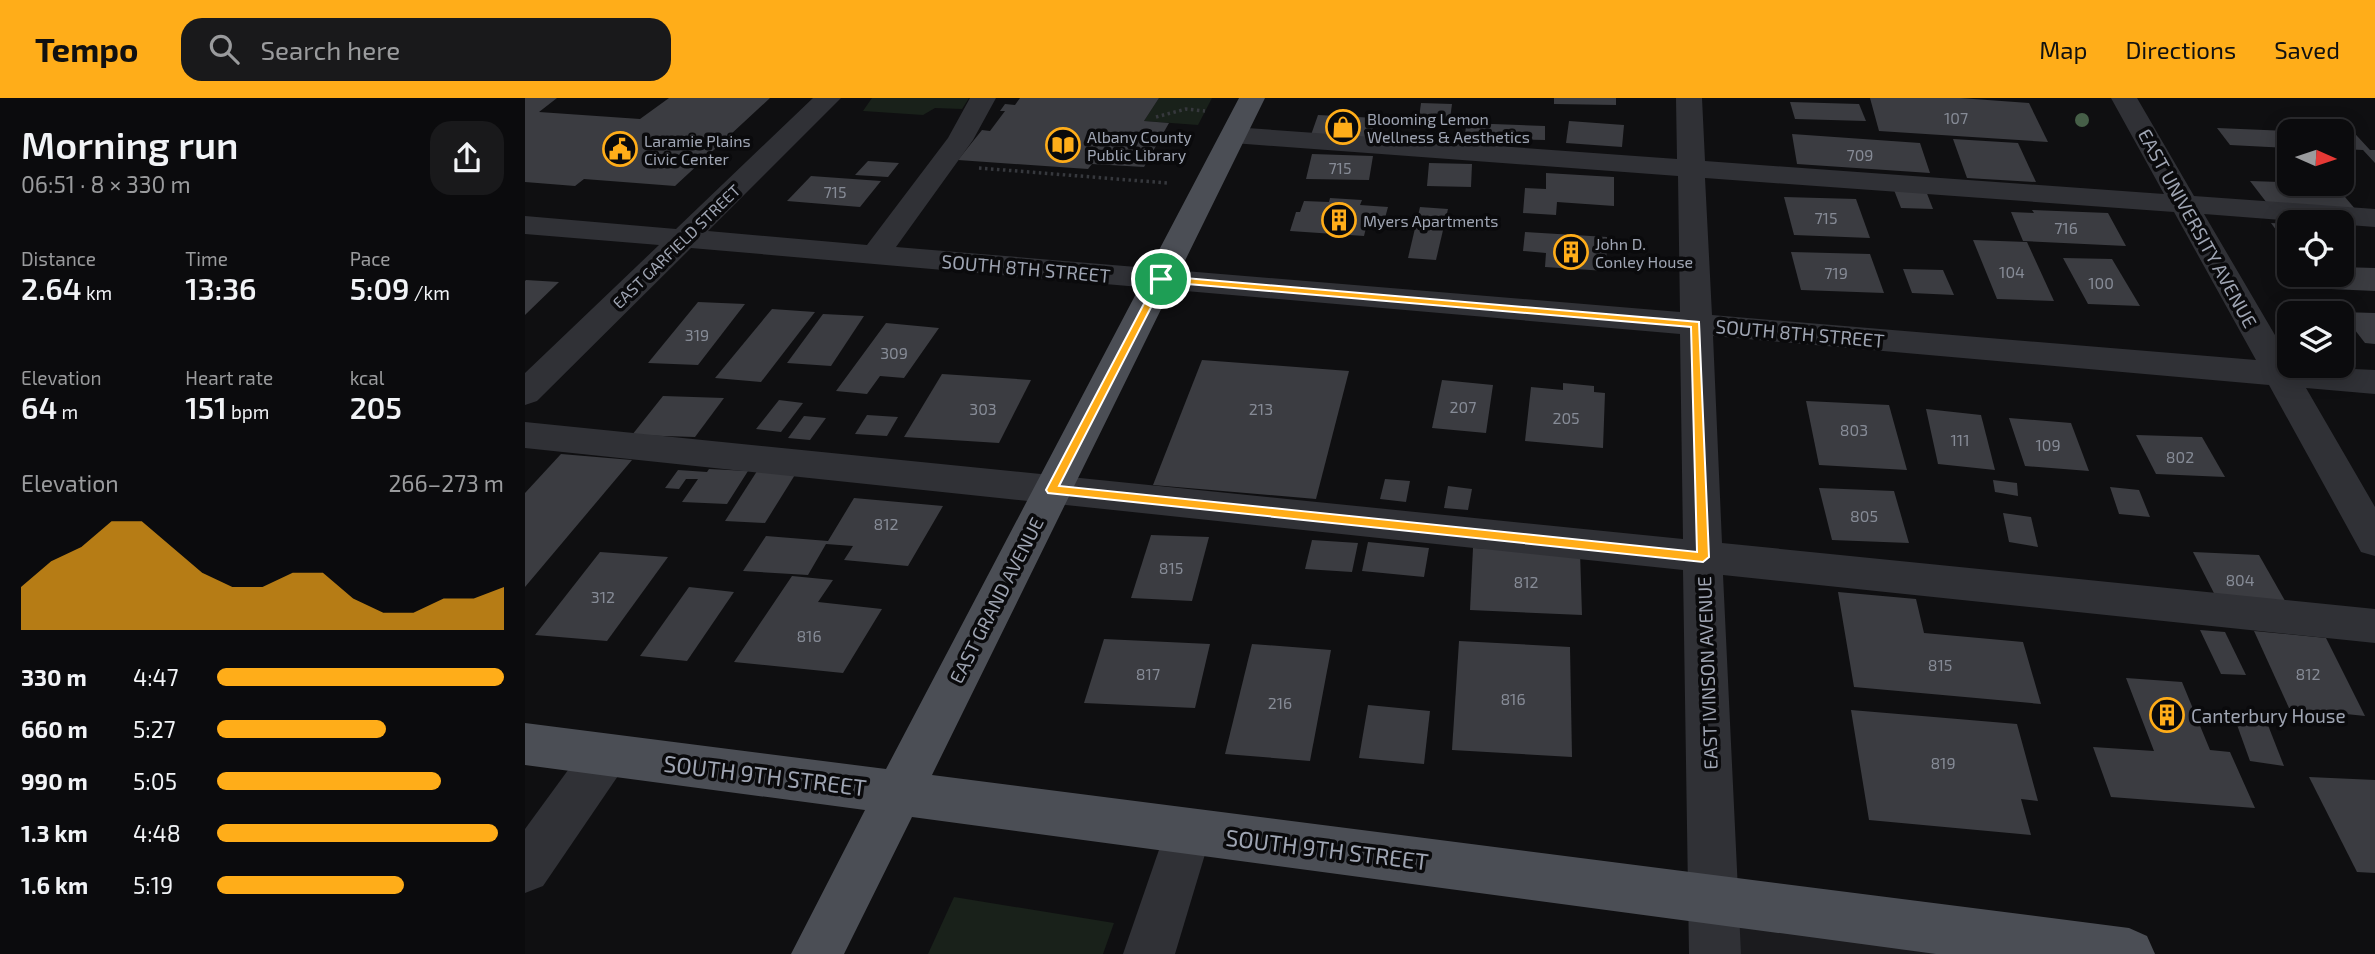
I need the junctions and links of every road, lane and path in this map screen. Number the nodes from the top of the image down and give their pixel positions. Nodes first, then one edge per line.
1 (828, 98) edge
2 (983, 98) edge
3 (1252, 98) edge
4 (1689, 98) edge
5 (2124, 98) edge
6 (1205, 111) dead end
7 (1156, 117) dead end
8 (1233, 135) junction
9 (978, 168) dead end
10 (1692, 169) junction
11 (1167, 183) dead end
12 (2185, 204) junction
13 (2375, 218) edge
14 (525, 225) edge
15 (683, 239) junction
16 (875, 255) junction
17 (1161, 279) junction
18 (1696, 325) junction
19 (2277, 369) edge
20 (2277, 374) edge
21 (2282, 378) edge
22 (2328, 378) edge
23 (2375, 382) edge
24 (525, 393) edge
25 (525, 435) edge
26 (1052, 490) junction
27 (2375, 541) edge
28 (1703, 557) junction
29 (2375, 626) edge
30 (525, 744) edge
31 (606, 755) junction
32 (899, 793) junction
33 (1188, 831) junction
34 (526, 869) edge
35 (1713, 900) junction
36 (817, 954) edge
37 (1149, 954) edge
38 (1715, 954) edge
39 (2129, 954) edge

1 - 15 street, EAST GARFIELD STREET
2 - 16 street
3 - 8 main road, EAST GRAND AVENUE
4 - 10 street, EAST IVINSON AVENUE
5 - 12 street, EAST UNIVERSITY AVENUE
6 - 7 path
8 - 10 street
8 - 17 main road, EAST GRAND AVENUE
9 - 11 path
10 - 12 street
10 - 18 street, EAST IVINSON AVENUE
12 - 13 street
12 - 19 street, EAST UNIVERSITY AVENUE
14 - 15 street, SOUTH 8TH STREET
15 - 16 street, SOUTH 8TH STREET
15 - 24 street, EAST GARFIELD STREET
16 - 17 street, SOUTH 8TH STREET
17 - 18 street, SOUTH 8TH STREET
17 - 26 main road, EAST GRAND AVENUE
18 - 20 street, SOUTH 8TH STREET
18 - 28 street, EAST IVINSON AVENUE
21 - 27 street, EAST UNIVERSITY AVENUE
22 - 23 street, SOUTH 8TH STREET
25 - 26 street
26 - 28 street
26 - 32 main road, EAST GRAND AVENUE
28 - 29 street
28 - 35 street, EAST IVINSON AVENUE
30 - 31 main road, SOUTH 9TH STREET
31 - 32 main road, SOUTH 9TH STREET
31 - 34 street
32 - 33 main road, SOUTH 9TH STREET
32 - 36 main road, EAST GRAND AVENUE
33 - 35 main road, SOUTH 9TH STREET
33 - 37 street
35 - 38 street, EAST IVINSON AVENUE
35 - 39 main road, SOUTH 9TH STREET

